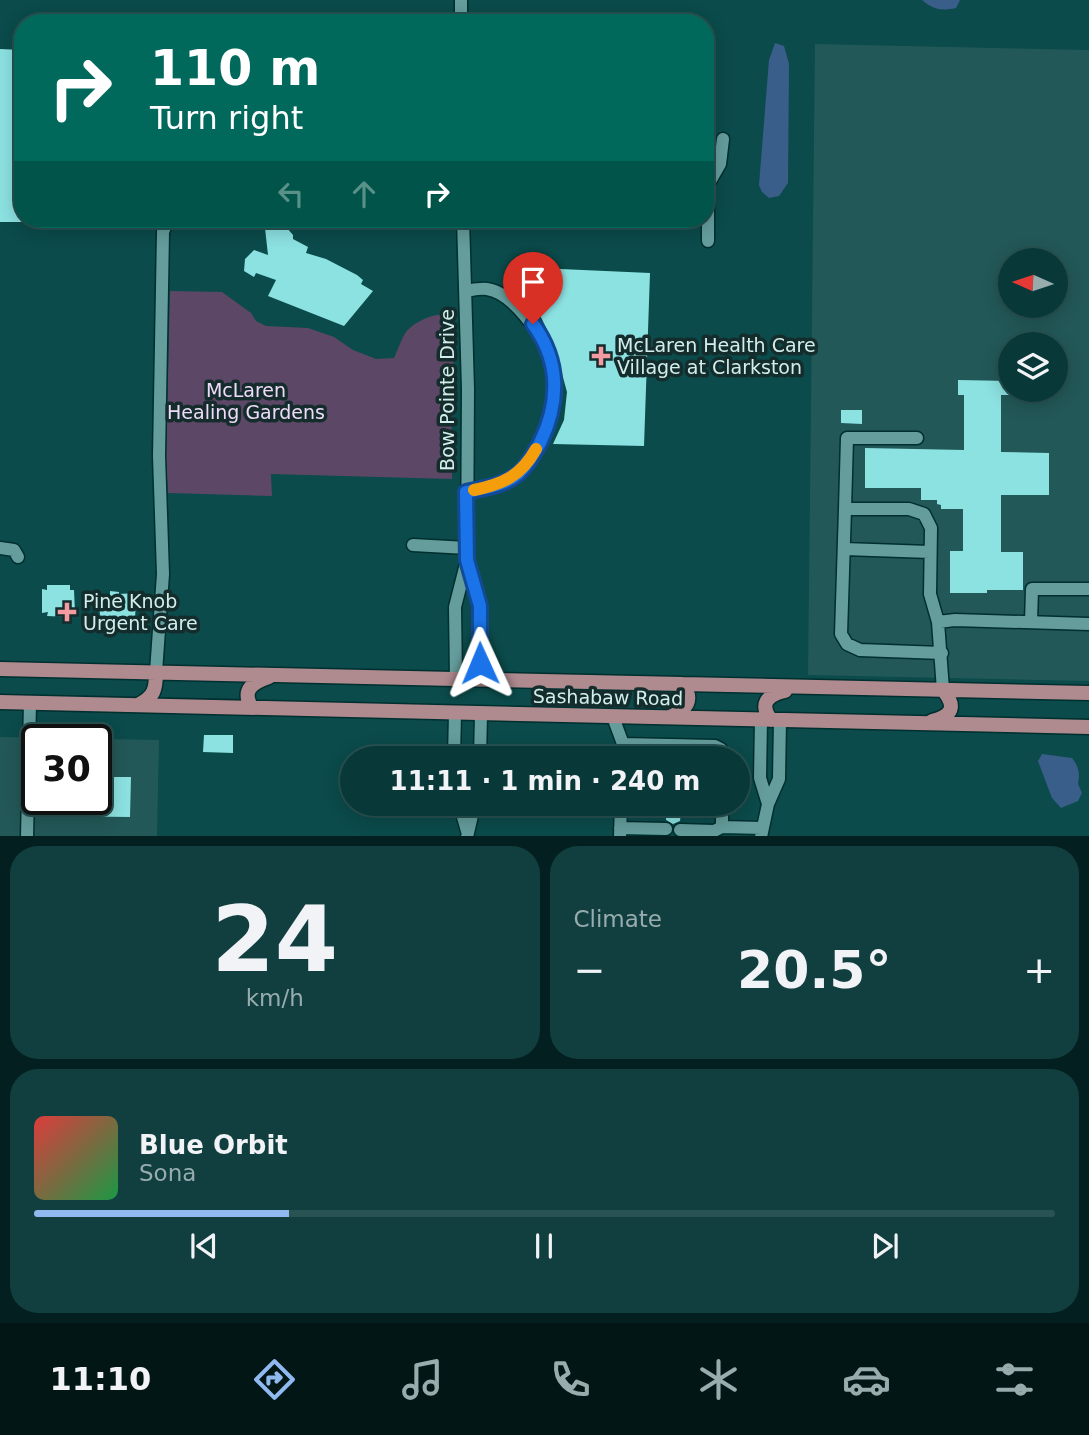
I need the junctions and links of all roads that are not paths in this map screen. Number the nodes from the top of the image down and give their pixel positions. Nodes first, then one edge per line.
1 (723, 139) dead end
2 (714, 176) edge
3 (165, 228) edge
4 (463, 228) edge
5 (708, 228) edge
6 (708, 241) dead end
7 (465, 290) junction
8 (917, 438) dead end
9 (466, 492) junction
10 (845, 509) junction
11 (413, 545) dead end
12 (0, 548) edge
13 (844, 549) junction
14 (930, 552) junction
15 (467, 554) junction
16 (18, 558) dead end
17 (1089, 589) edge
18 (938, 622) junction
19 (1031, 622) junction
20 (1089, 624) edge
21 (942, 653) junction
22 (0, 669) edge
23 (156, 672) junction
24 (273, 675) junction
25 (456, 679) junction
26 (481, 679) junction
27 (682, 684) junction
28 (800, 687) junction
29 (943, 690) junction
30 (1089, 693) edge
31 (0, 702) edge
32 (30, 703) junction
33 (136, 706) junction
34 (252, 708) junction
35 (455, 713) junction
36 (481, 714) junction
37 (613, 717) junction
38 (669, 718) junction
39 (771, 720) junction
40 (924, 724) junction
41 (1089, 727) edge
42 (623, 744) joint
43 (454, 746) edge
44 (480, 746) edge
45 (715, 746) edge
46 (768, 804) junction
47 (462, 816) edge
48 (472, 816) edge
49 (722, 816) edge
50 (722, 827) junction
51 (666, 829) dead end
52 (680, 830) dead end
53 (620, 832) edge
54 (762, 832) edge
55 (467, 834) edge
56 (27, 836) edge

1 - 2 street
3 - 23 street
4 - 7 street, Bow Pointe Drive
5 - 6 street
7 - 9 street, Bow Pointe Drive
7 - 9 street
8 - 10 street
9 - 15 street, Bow Pointe Drive
10 - 13 street
10 - 14 street
11 - 15 street
12 - 16 street
13 - 14 street
13 - 21 street
14 - 18 street
15 - 25 street, Bow Pointe Drive
15 - 26 street, Bow Pointe Drive
17 - 19 street
18 - 19 street
18 - 21 street
19 - 20 street
21 - 29 street
22 - 23 main road, Sashabaw Road
23 - 24 main road, Sashabaw Road
23 - 33 main road
24 - 25 main road, Sashabaw Road
24 - 34 main road
25 - 26 main road, Sashabaw Road
26 - 27 main road, Sashabaw Road
27 - 28 main road, Sashabaw Road
27 - 38 main road
28 - 29 main road, Sashabaw Road
28 - 39 main road
29 - 30 main road, Sashabaw Road
29 - 40 main road
31 - 32 main road, Sashabaw Road
32 - 33 main road, Sashabaw Road
32 - 56 street
33 - 34 main road, Sashabaw Road
34 - 35 main road, Sashabaw Road
35 - 36 main road, Sashabaw Road
35 - 43 street
36 - 37 main road, Sashabaw Road
36 - 44 street
37 - 38 main road, Sashabaw Road
37 - 42 street
38 - 39 main road, Sashabaw Road
39 - 40 main road, Sashabaw Road
39 - 46 street
39 - 46 street
40 - 41 main road, Sashabaw Road
42 - 45 street
46 - 54 street
47 - 55 street
48 - 55 street
49 - 50 street
50 - 52 street
50 - 54 street
51 - 53 street

